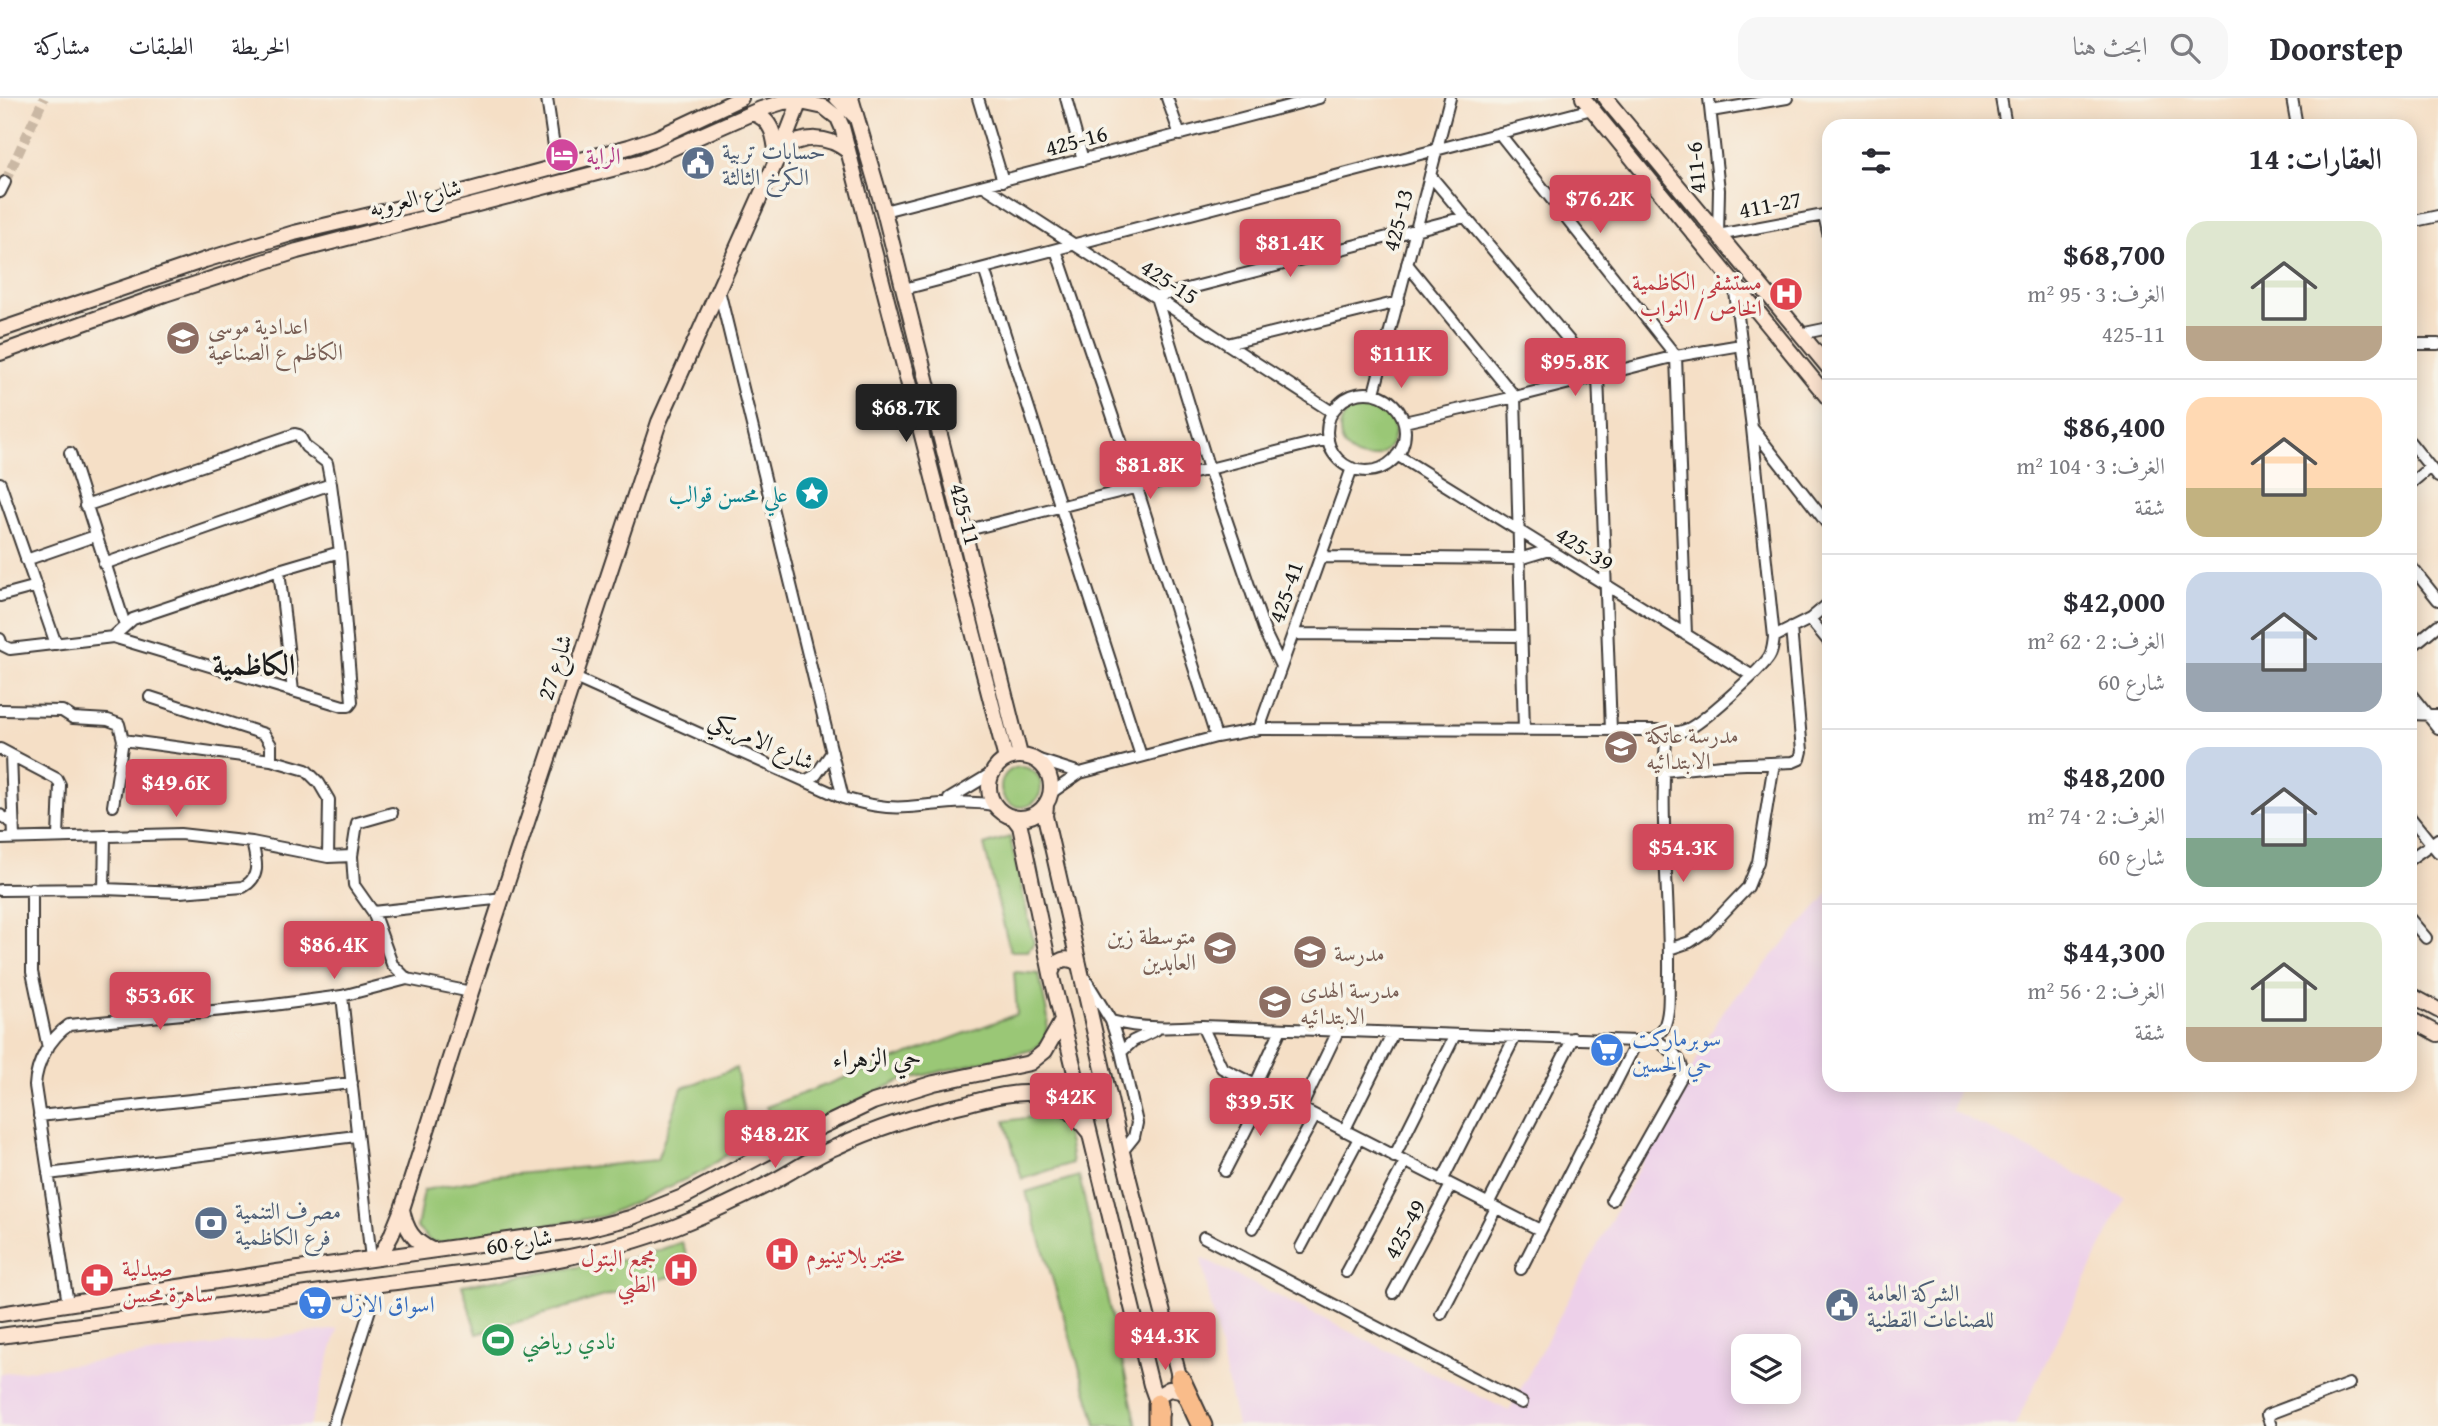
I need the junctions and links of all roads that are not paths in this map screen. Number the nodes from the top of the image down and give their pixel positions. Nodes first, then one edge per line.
1 (547, 98) edge
2 (741, 98) edge
3 (837, 98) edge
4 (851, 98) edge
5 (978, 98) edge
6 (1066, 98) edge
7 (1167, 98) edge
8 (1266, 98) edge
9 (1319, 98) edge
10 (1450, 98) edge
11 (1605, 98) edge
12 (1709, 98) edge
13 (1787, 98) edge
14 (2001, 98) edge
15 (2292, 98) edge
16 (778, 100) edge
17 (801, 100) edge
18 (1587, 103) edge
19 (760, 107) edge
20 (1270, 111) junction
21 (1711, 111) junction
22 (855, 116) junction
23 (838, 118) joint
24 (2005, 119) edge
25 (2296, 119) edge
26 (1499, 133) junction
27 (1180, 135) junction
28 (1437, 149) junction
29 (848, 151) junction
30 (779, 155) junction
31 (1083, 160) junction
32 (557, 167) junction
33 (1430, 175) junction
34 (1003, 181) junction
35 (984, 186) junction
36 (884, 211) junction
37 (1822, 215) edge
38 (1465, 216) junction
39 (2438, 216) edge
40 (2417, 220) edge
41 (1416, 230) junction
42 (1718, 235) junction
43 (1075, 245) junction
44 (1056, 250) junction
45 (1408, 264) junction
46 (984, 269) junction
47 (1733, 282) junction
48 (904, 289) junction
49 (719, 290) junction
50 (1156, 298) junction
51 (1398, 302) junction
52 (1822, 329) edge
53 (0, 330) edge
54 (1800, 334) junction
55 (1227, 344) junction
56 (2417, 344) edge
57 (2438, 344) edge
58 (1741, 345) junction
59 (0, 352) edge
60 (1676, 356) junction
61 (1822, 360) edge
62 (1598, 375) junction
63 (1822, 390) edge
64 (1374, 393) junction
65 (1515, 397) junction
66 (1332, 412) junction
67 (1404, 422) junction
68 (1752, 428) junction
69 (1328, 439) junction
70 (2417, 451) edge
71 (70, 453) dead end
72 (1397, 455) junction
73 (2430, 467) junction
74 (1352, 468) junction
75 (1209, 469) junction
76 (2438, 477) edge
77 (2417, 478) edge
78 (0, 483) edge
79 (331, 484) junction
80 (1137, 488) junction
81 (85, 506) junction
82 (1062, 507) junction
83 (1822, 517) edge
84 (1518, 530) junction
85 (964, 531) junction
86 (95, 536) junction
87 (1549, 550) junction
88 (340, 552) junction
89 (1320, 557) junction
90 (1520, 559) junction
91 (26, 560) junction
92 (104, 564) junction
93 (279, 570) junction
94 (2417, 574) edge
95 (1606, 585) junction
96 (37, 586) junction
97 (0, 596) edge
98 (2438, 600) edge
99 (1822, 609) edge
100 (1810, 619) junction
101 (125, 625) junction
102 (2438, 625) edge
103 (1791, 628) junction
104 (1293, 634) junction
105 (1822, 634) edge
106 (1686, 635) junction
107 (1521, 636) junction
108 (113, 637) junction
109 (1774, 637) junction
110 (0, 639) edge
111 (2417, 642) edge
112 (56, 644) junction
113 (1282, 666) junction
114 (1751, 676) junction
115 (575, 678) junction
116 (293, 691) junction
117 (150, 696) dead end
118 (2417, 700) edge
119 (0, 710) edge
120 (2432, 715) edge
121 (2438, 728) edge
122 (1259, 729) junction
123 (1524, 730) junction
124 (1611, 730) junction
125 (1667, 732) junction
126 (1216, 737) junction
127 (123, 740) junction
128 (5, 752) edge
129 (832, 752) junction
130 (1141, 756) junction
131 (1013, 757) junction
132 (1036, 759) junction
133 (271, 760) junction
134 (1774, 763) junction
135 (1663, 771) junction
136 (992, 773) junction
137 (1080, 773) junction
138 (805, 781) junction
139 (844, 798) junction
140 (1049, 799) junction
141 (940, 803) junction
142 (994, 805) junction
143 (113, 806) dead end
144 (392, 813) dead end
145 (0, 815) edge
146 (1014, 818) junction
147 (13, 824) junction
148 (2417, 825) edge
149 (105, 836) junction
150 (58, 837) junction
151 (14, 838) junction
152 (0, 839) edge
153 (252, 842) junction
154 (2436, 845) edge
155 (2417, 855) edge
156 (352, 856) junction
157 (328, 857) junction
158 (32, 889) junction
159 (104, 889) junction
160 (0, 890) edge
161 (503, 898) junction
162 (373, 912) junction
163 (2417, 927) edge
164 (1072, 932) junction
165 (1042, 937) junction
166 (2426, 938) dead end
167 (1669, 949) junction
168 (1080, 969) junction
169 (1051, 974) junction
170 (407, 979) junction
171 (471, 992) junction
172 (342, 996) junction
173 (2417, 999) edge
174 (2438, 1010) edge
175 (1062, 1021) junction
176 (1111, 1021) junction
177 (2417, 1024) edge
178 (1202, 1026) junction
179 (1162, 1029) junction
180 (1281, 1029) junction
181 (1338, 1031) junction
182 (1393, 1034) junction
183 (2438, 1034) edge
184 (1455, 1035) junction
185 (1515, 1037) junction
186 (1573, 1038) junction
187 (1653, 1038) junction
188 (1637, 1041) junction
189 (48, 1048) junction
190 (1121, 1052) junction
191 (352, 1083) junction
192 (1260, 1088) junction
193 (1301, 1108) junction
194 (39, 1116) junction
195 (1315, 1116) junction
196 (1344, 1130) junction
197 (1088, 1131) junction
198 (356, 1136) junction
199 (1359, 1138) junction
200 (781, 1145) junction
201 (1122, 1152) junction
202 (1095, 1158) junction
203 (1400, 1159) junction
204 (743, 1165) junction
205 (793, 1170) junction
206 (1225, 1171) dead end
207 (1128, 1173) junction
208 (48, 1174) junction
209 (1101, 1182) junction
210 (1446, 1183) junction
211 (749, 1193) junction
212 (1612, 1200) dead end
213 (1492, 1206) junction
214 (402, 1209) junction
215 (1253, 1228) dead end
216 (1540, 1230) junction
217 (1204, 1237) dead end
218 (1301, 1247) dead end
219 (432, 1250) junction
220 (375, 1259) junction
221 (1521, 1269) dead end
222 (1346, 1272) dead end
223 (378, 1284) junction
224 (1393, 1293) dead end
225 (68, 1304) junction
226 (0, 1314) edge
227 (1441, 1314) dead end
228 (0, 1336) edge
229 (2349, 1384) dead end
230 (1182, 1387) junction
231 (1157, 1402) junction
232 (1522, 1403) dead end
233 (333, 1426) edge
234 (1158, 1426) edge
235 (1166, 1426) edge
236 (1193, 1426) edge
237 (1202, 1426) edge
238 (2271, 1426) edge

1 - 32 street
2 - 32 street, شارع العروبه
3 - 22 street, 425-11
4 - 22 street, 425-11
5 - 34 street
6 - 31 street
7 - 27 street
8 - 20 street
9 - 20 street, 425-16
10 - 28 street, 425-13
11 - 42 street
12 - 21 street, 411-6
13 - 21 street
14 - 24 street
15 - 25 street
16 - 17 street, شارع العروبه
16 - 19 street, شارع العروبه
17 - 23 street, شارع العروبه
17 - 30 street, شارع 27
18 - 26 street
18 - 47 street
19 - 30 street
19 - 59 street, شارع العروبه
20 - 27 street, 425-16
21 - 42 street, 411-6
22 - 36 street, 425-11
23 - 29 street, 425-11
26 - 28 street
26 - 60 street
27 - 31 street, 425-16
28 - 33 street, 425-13
28 - 43 street
29 - 30 street
29 - 131 street, 425-11
30 - 49 street, شارع 27
31 - 34 street, 425-16
32 - 53 street, شارع العروبه
33 - 38 street
33 - 41 street, 425-13
34 - 35 street, 425-16
35 - 36 street, 425-16
35 - 43 street, 425-15
36 - 48 street, 425-11
37 - 42 street, 411-27
38 - 41 street
38 - 62 street
39 - 40 street
41 - 45 street, 425-13
41 - 50 street
42 - 54 street
43 - 44 street
43 - 50 street, 425-15
44 - 46 street
44 - 80 street
45 - 51 street, 425-13
45 - 65 street
46 - 48 street
46 - 82 street
47 - 58 street
47 - 63 street
48 - 85 street, 425-11
49 - 115 street, شارع 27
49 - 129 street
50 - 55 street, 425-15
50 - 75 street
51 - 55 street
51 - 64 street, 425-13
52 - 54 street
54 - 61 street
55 - 66 street, 425-15
56 - 57 street
58 - 60 street
58 - 68 street
60 - 62 street
60 - 106 street
62 - 65 street
62 - 95 street
64 - 66 street
64 - 67 street
65 - 67 street
65 - 84 street
66 - 69 street
67 - 72 street
68 - 83 street
68 - 109 street
69 - 74 street
69 - 75 street
70 - 73 street
71 - 81 street
72 - 74 street
72 - 84 street, 425-39
73 - 76 street
73 - 77 street
74 - 89 street, 425-41
75 - 80 street
75 - 113 street
78 - 91 street
79 - 81 street
79 - 88 street
79 - 92 street
80 - 82 street
80 - 126 street
81 - 86 street
82 - 85 street
82 - 130 street
84 - 87 street, 425-39
84 - 90 street
85 - 131 street, 425-11
86 - 91 street
86 - 92 street
87 - 90 street
87 - 95 street, 425-39
88 - 93 street
88 - 116 street
89 - 90 street
89 - 104 street, 425-41
90 - 107 street
91 - 96 street
92 - 101 street
93 - 101 street
93 - 116 street
94 - 98 street
95 - 106 street, 425-39
95 - 124 street
96 - 97 street
96 - 112 street
99 - 100 street
100 - 103 street
100 - 105 street
101 - 108 street
102 - 111 street
103 - 109 street
103 - 134 street
104 - 107 street
104 - 113 street, 425-41
106 - 114 street, 425-39
107 - 123 street
108 - 112 street
108 - 116 street
109 - 114 street
110 - 112 street
113 - 122 street, 425-41
114 - 125 street
115 - 138 street, شارع الامريكي
115 - 161 street, شارع 27
117 - 133 street
118 - 120 street
119 - 127 street
120 - 121 street
122 - 123 street
122 - 126 street
123 - 124 street
124 - 125 street
125 - 135 street
126 - 130 street
127 - 133 street
127 - 143 street
128 - 147 street
128 - 150 street
129 - 138 street
129 - 139 street
130 - 137 street
131 - 132 street
131 - 136 street
132 - 137 street
132 - 140 street
133 - 157 street
134 - 135 street
134 - 167 street
135 - 167 street
136 - 141 street, شارع الامريكي
136 - 142 street
137 - 140 street
138 - 139 street, شارع الامريكي
139 - 141 street, شارع الامريكي
140 - 146 street
140 - 164 street
141 - 142 street, شارع الامريكي
142 - 146 street
144 - 156 street
145 - 147 street
146 - 165 street
147 - 151 street
148 - 154 street
149 - 150 street
149 - 153 street
149 - 159 street
150 - 151 street
151 - 152 street
153 - 157 street
153 - 159 street
154 - 155 street
156 - 157 street
156 - 162 street
158 - 159 street
158 - 160 street
158 - 189 street
161 - 162 street
161 - 171 street, شارع 27
162 - 170 street
163 - 166 street
164 - 165 street
164 - 168 street
165 - 169 street
167 - 187 street
168 - 169 street
168 - 176 street
168 - 201 street
169 - 175 street
170 - 171 street
170 - 172 street
171 - 214 street, شارع 27
172 - 189 street
172 - 191 street
173 - 174 street
175 - 197 street
175 - 200 street, شارع 60
176 - 179 street
176 - 190 street
177 - 183 street
178 - 179 street
178 - 180 street
178 - 192 street
179 - 190 street
180 - 181 street
180 - 192 street
181 - 182 street
181 - 193 street
182 - 184 street
182 - 196 street
184 - 185 street
184 - 203 street
185 - 186 street
185 - 210 street, 425-49
186 - 188 street
186 - 213 street
187 - 188 street
187 - 212 street
188 - 216 street
189 - 194 street
190 - 201 street
191 - 194 street
191 - 198 street
192 - 193 street
192 - 206 street
193 - 195 street
194 - 208 street
195 - 196 street
195 - 215 street
196 - 199 street
197 - 202 street
197 - 205 street, شارع 60
198 - 208 street
198 - 220 street
199 - 203 street
199 - 218 street
200 - 204 street, شارع 60
200 - 205 street
201 - 202 street
201 - 207 street
202 - 209 street
203 - 210 street
203 - 222 street
204 - 211 street
204 - 219 street, شارع 60
205 - 211 street, شارع 60
207 - 209 street
207 - 230 street
208 - 225 street
209 - 231 street
210 - 213 street
210 - 224 street, 425-49
211 - 223 street, شارع 60
213 - 216 street
213 - 227 street
214 - 219 street
214 - 220 street, شارع 27
216 - 221 street
217 - 232 street
219 - 220 street, شارع 60
220 - 225 street, شارع 60
223 - 228 street, شارع 60
223 - 233 street
225 - 226 street, شارع 60
229 - 238 street
230 - 231 street
230 - 236 street
230 - 237 highway
231 - 234 highway
231 - 235 street

